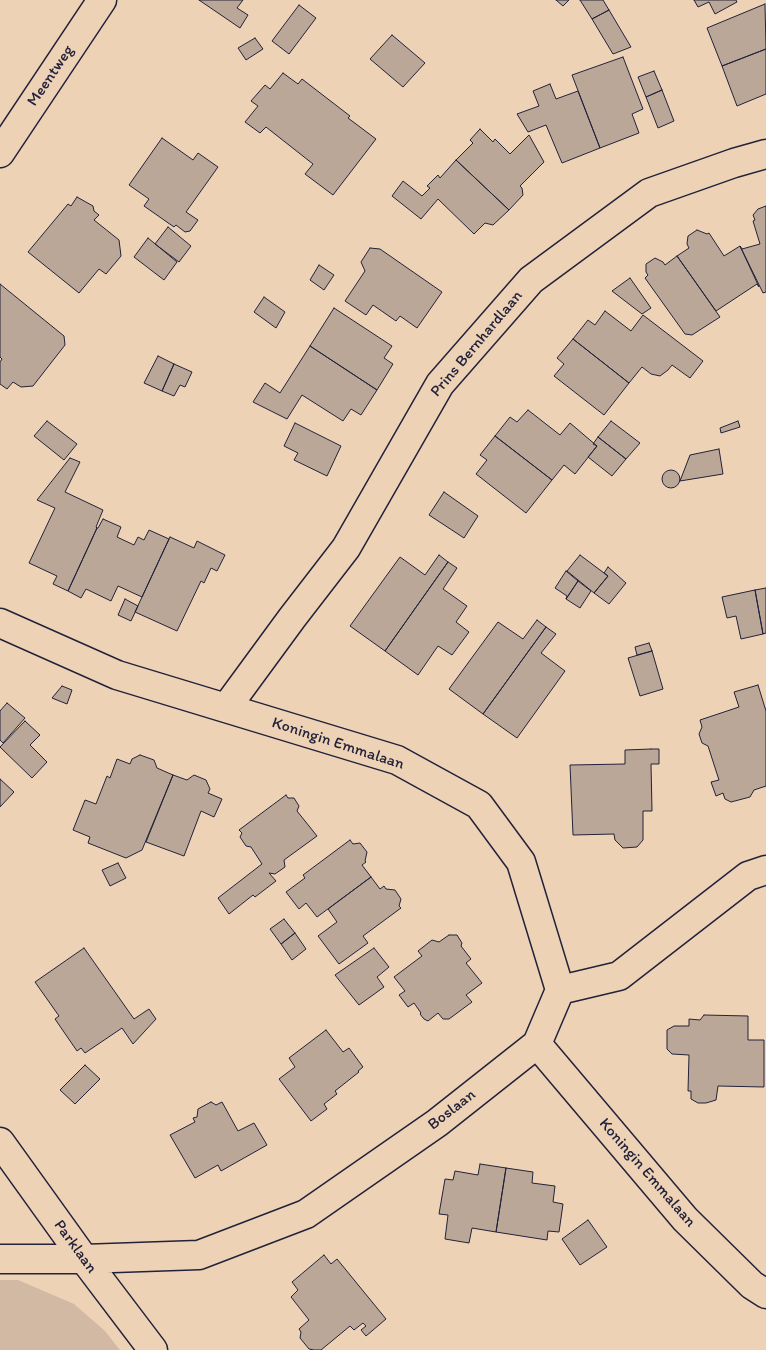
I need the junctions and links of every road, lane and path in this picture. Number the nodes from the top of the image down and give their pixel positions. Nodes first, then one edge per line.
1 (102, 0) edge
2 (0, 153) edge
3 (766, 154) edge
4 (0, 623) edge
5 (226, 708) junction
6 (766, 870) edge
7 (560, 990) junction
8 (537, 1044) junction
9 (0, 1142) edge
10 (0, 1259) edge
11 (84, 1259) junction
12 (766, 1294) edge
13 (153, 1350) edge

1 - 2 street, Meentweg
3 - 5 street, Prins Bernhardlaan
4 - 5 street, Koningin Emmalaan
5 - 7 street, Koningin Emmalaan
6 - 7 street
7 - 8 street, Boslaan
8 - 11 street, Boslaan
8 - 12 street, Koningin Emmalaan
9 - 11 street, Parklaan
10 - 11 street, Boslaan
11 - 13 street, Parklaan

